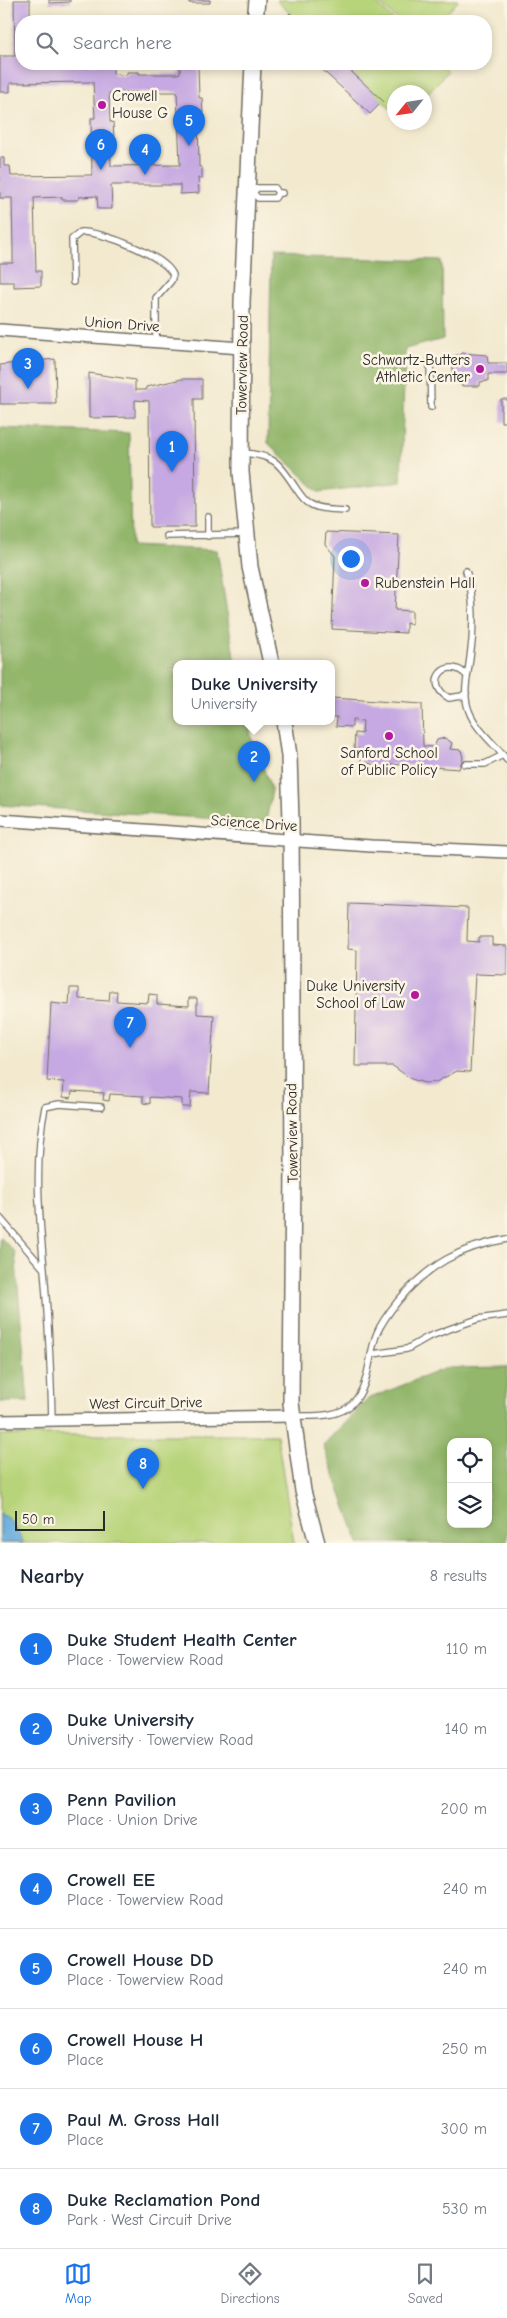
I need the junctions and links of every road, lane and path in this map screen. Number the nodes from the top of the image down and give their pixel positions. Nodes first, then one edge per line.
1 (257, 0) edge
2 (256, 15) edge
3 (252, 70) edge
4 (250, 193) junction
5 (73, 282) dead end
6 (0, 330) edge
7 (156, 341) junction
8 (241, 348) junction
9 (430, 360) dead end
10 (431, 407) dead end
11 (241, 453) junction
12 (345, 510) dead end
13 (208, 517) dead end
14 (246, 534) junction
15 (167, 536) dead end
16 (208, 536) junction
17 (466, 571) dead end
18 (270, 660) edge
19 (467, 676) junction
20 (466, 693) junction
21 (285, 725) edge
22 (505, 757) edge
23 (465, 764) dead end
24 (0, 820) edge
25 (292, 840) junction
26 (507, 852) edge
27 (101, 1107) dead end
28 (0, 1218) edge
29 (507, 1239) edge
30 (44, 1269) junction
31 (507, 1314) edge
32 (373, 1354) junction
33 (292, 1416) junction
34 (0, 1421) edge
35 (52, 1421) junction
36 (317, 1543) edge

1 - 2 street
3 - 4 street, Towerview Road
4 - 4 lane
4 - 8 street, Towerview Road
5 - 7 lane
6 - 7 street, Union Drive
7 - 8 street, Union Drive
8 - 11 street, Towerview Road
9 - 10 lane
11 - 12 lane
11 - 14 street, Towerview Road
13 - 16 lane
14 - 16 lane
14 - 18 street, Towerview Road
15 - 16 lane
17 - 19 lane
19 - 20 lane
19 - 20 lane
20 - 22 lane
21 - 25 street, Towerview Road
22 - 23 lane
24 - 25 street, Science Drive
25 - 26 street, Science Drive
25 - 33 street, Towerview Road
27 - 30 lane
28 - 30 lane
29 - 32 lane
30 - 35 lane
31 - 32 lane
32 - 33 lane
33 - 35 street, West Circuit Drive
33 - 36 street, Towerview Road
34 - 35 street, West Circuit Drive

